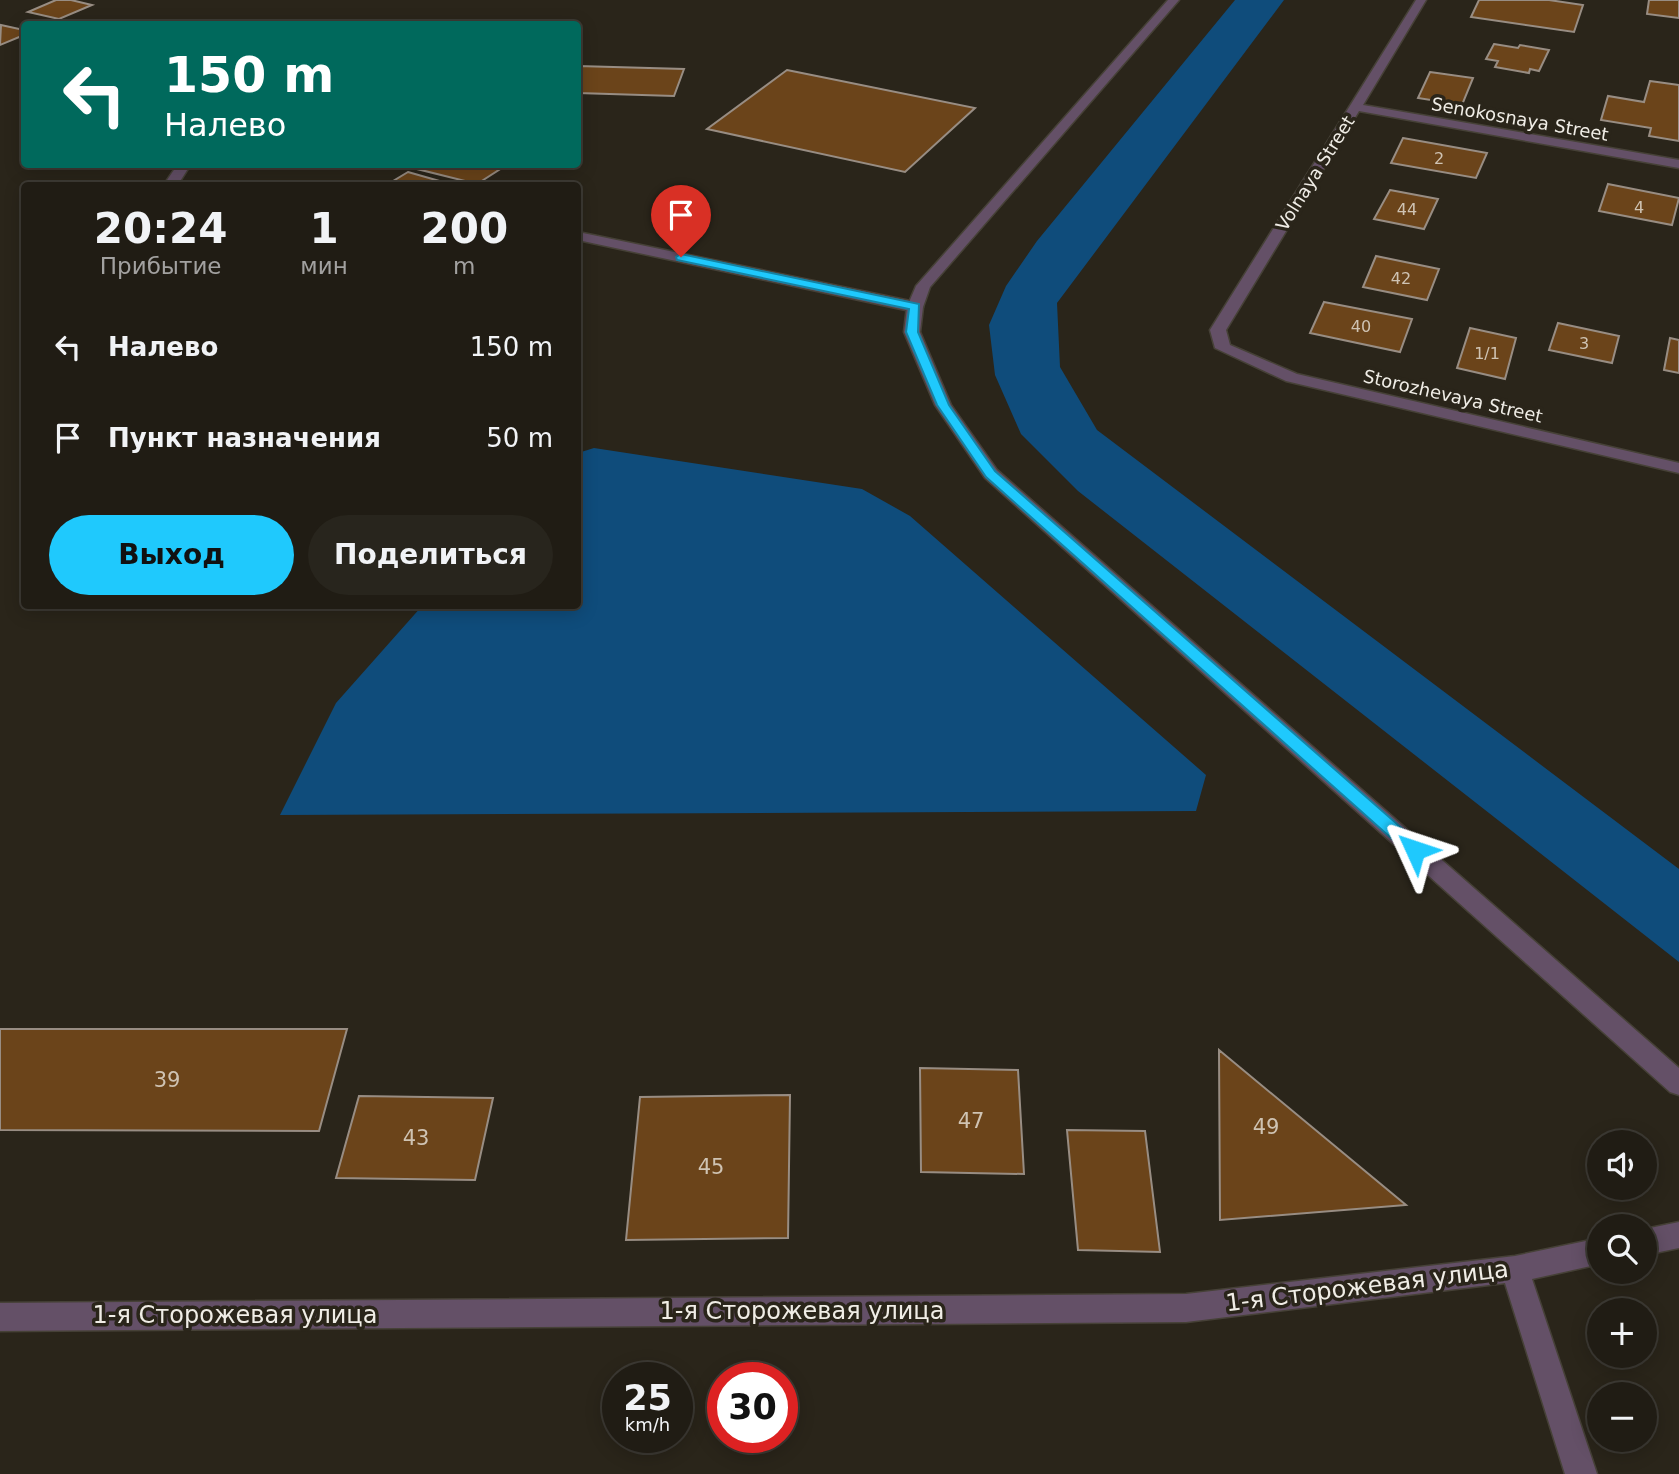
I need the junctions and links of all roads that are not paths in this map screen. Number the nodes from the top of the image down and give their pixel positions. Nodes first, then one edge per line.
1 (1174, 0) edge
2 (1421, 0) edge
3 (1355, 107) junction
4 (1679, 164) edge
5 (182, 168) edge
6 (171, 182) edge
7 (581, 237) edge
8 (915, 307) junction
9 (1223, 348) joint
10 (1679, 468) edge
11 (1679, 1084) edge
12 (1679, 1235) edge
13 (1657, 1240) edge
14 (1587, 1254) edge
15 (1515, 1269) junction
16 (0, 1317) edge
17 (1581, 1474) edge

1 - 8 street
2 - 3 street, Volnaya Street
3 - 4 street, Senokosnaya Street
3 - 9 street, Volnaya Street
5 - 6 street
7 - 8 street
8 - 11 street
9 - 10 street, Storozhevaya Street
12 - 13 street
14 - 15 street, 1-я Сторожевая улица
15 - 16 street, 1-я Сторожевая улица
15 - 17 street

